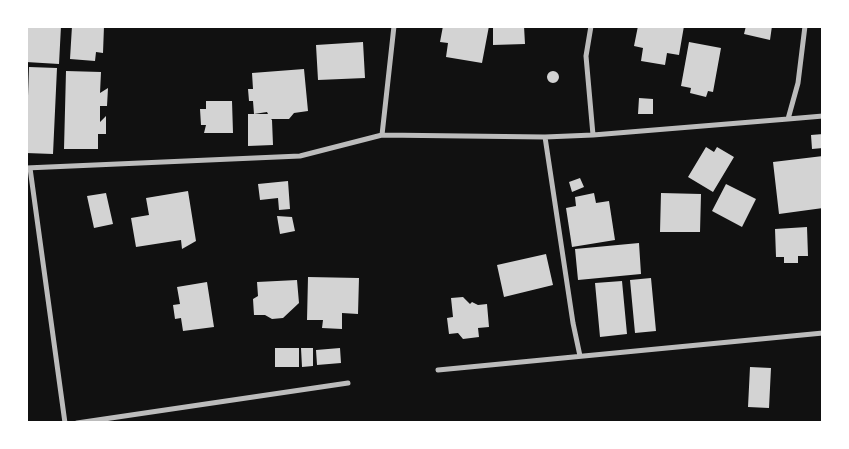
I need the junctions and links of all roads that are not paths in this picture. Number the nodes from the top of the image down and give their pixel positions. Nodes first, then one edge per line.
1 (394, 26) edge
2 (591, 26) edge
3 (805, 26) edge
4 (823, 116) edge
5 (788, 119) junction
6 (382, 135) junction
7 (593, 135) junction
8 (545, 137) junction
9 (28, 168) edge
10 (823, 333) edge
11 (580, 356) junction
12 (438, 370) dead end
13 (348, 383) dead end
14 (65, 423) edge
15 (78, 423) edge

1 - 6 street
2 - 7 street
3 - 5 street
4 - 5 street
5 - 7 street
6 - 8 street
6 - 9 street
7 - 8 street
8 - 11 street
9 - 14 street
10 - 11 street
11 - 12 street
13 - 15 street

